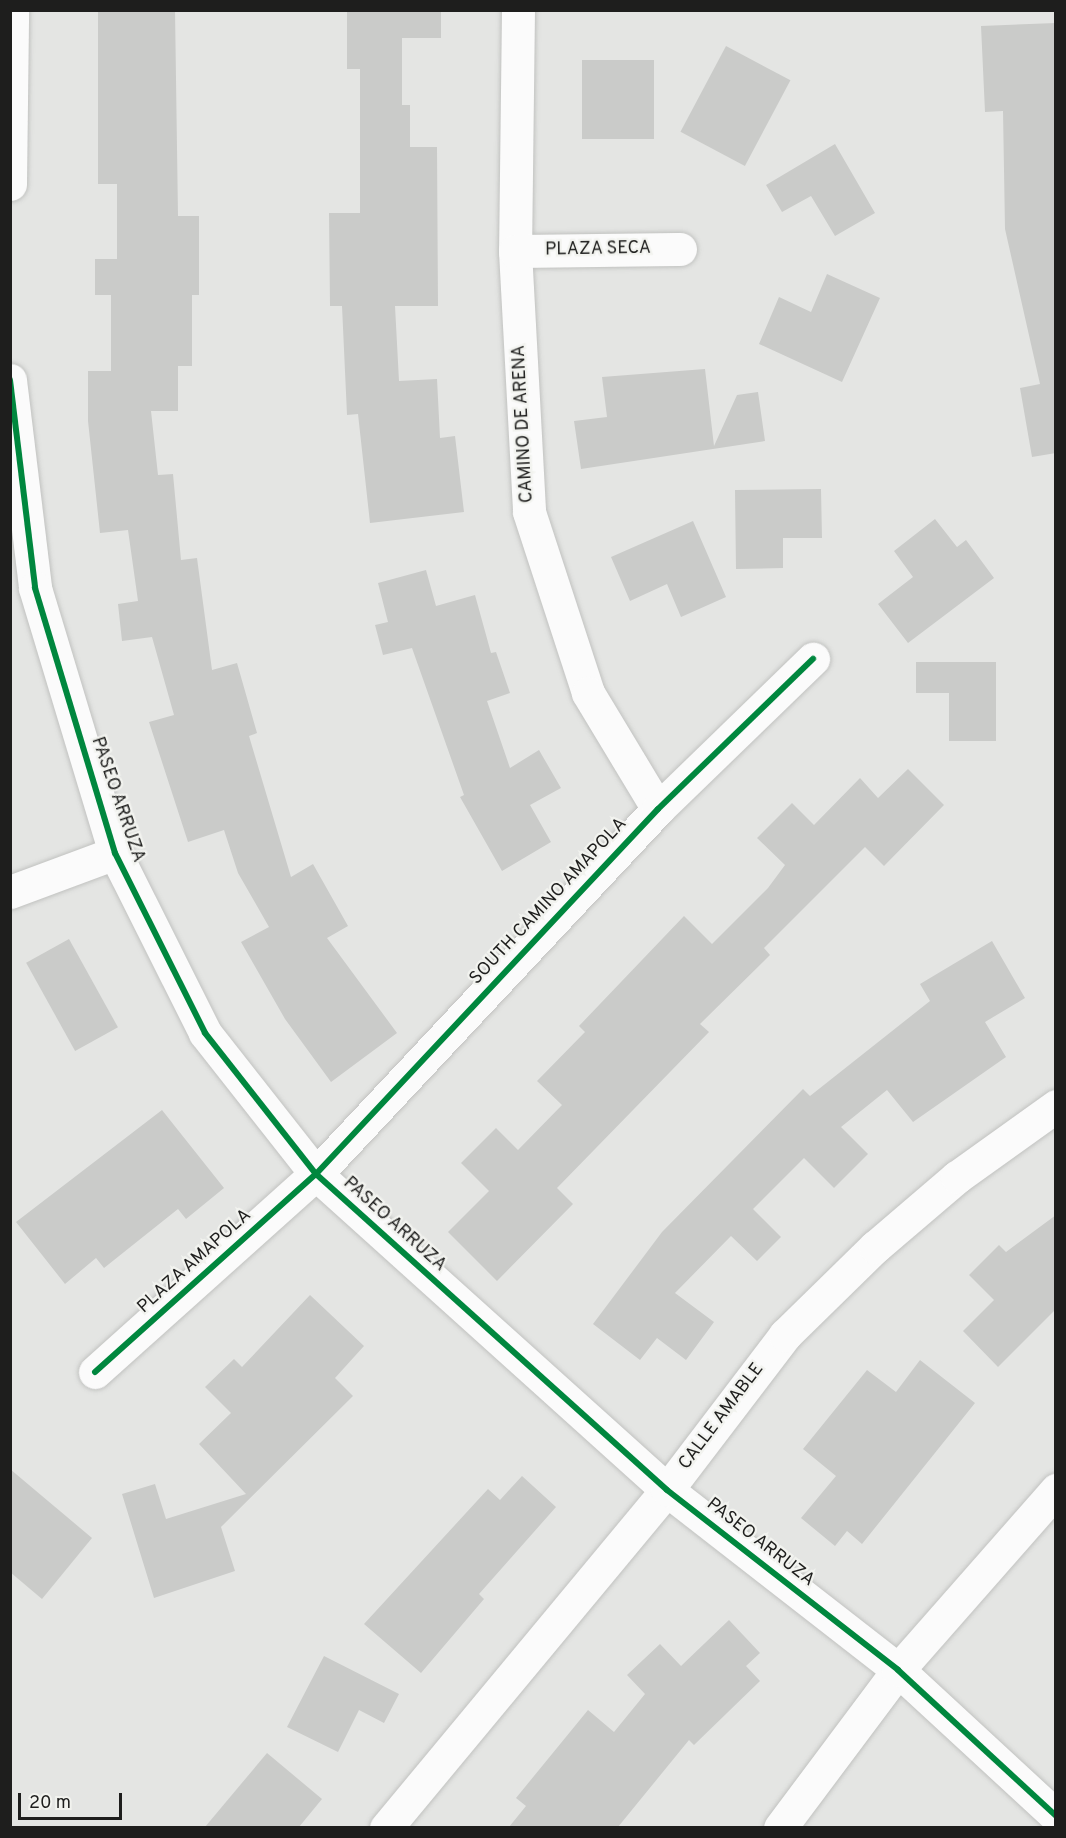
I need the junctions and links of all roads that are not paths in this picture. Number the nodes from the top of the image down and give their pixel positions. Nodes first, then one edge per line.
1 (12, 10) edge
2 (518, 10) edge
3 (10, 184) edge
4 (680, 249) dead end
5 (515, 251) junction
6 (10, 380) edge
7 (813, 659) dead end
8 (658, 809) junction
9 (115, 853) junction
10 (10, 892) edge
11 (1056, 1106) edge
12 (316, 1174) junction
13 (95, 1372) dead end
14 (667, 1490) junction
15 (1056, 1490) edge
16 (898, 1670) junction
17 (1056, 1816) edge
18 (386, 1827) edge
19 (780, 1827) edge

1 - 3 street
2 - 5 street, CAMINO DE ARENA
4 - 5 street, PLAZA SECA
5 - 8 street, CAMINO DE ARENA
6 - 9 street, PASEO ARRUZA
7 - 8 street, SOUTH CAMINO AMAPOLA
8 - 12 street, SOUTH CAMINO AMAPOLA
9 - 10 street
9 - 12 street, PASEO ARRUZA
11 - 14 street, CALLE AMABLE
12 - 13 street, PLAZA AMAPOLA
12 - 14 street, PASEO ARRUZA
14 - 16 street, PASEO ARRUZA
14 - 18 street, CALLE AMABLE
15 - 16 street
16 - 17 street, PASEO ARRUZA
16 - 19 street

